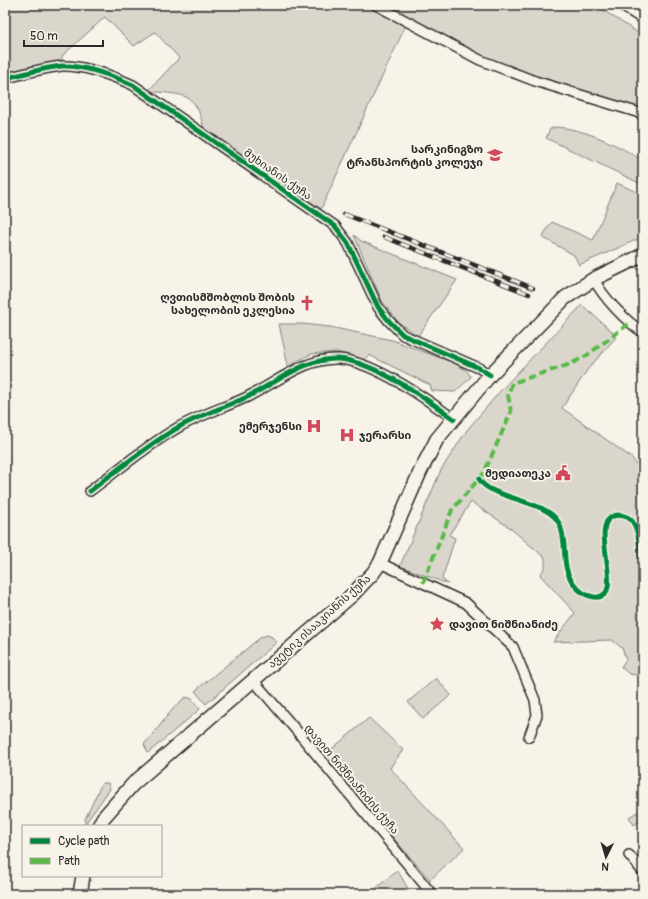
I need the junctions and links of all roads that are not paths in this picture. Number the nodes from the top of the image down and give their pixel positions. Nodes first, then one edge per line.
1 (376, 5) edge
2 (624, 5) edge
3 (643, 17) edge
4 (5, 78) edge
5 (643, 114) edge
6 (643, 255) edge
7 (594, 279) junction
8 (643, 332) edge
9 (490, 375) junction
10 (454, 419) junction
11 (90, 491) dead end
12 (380, 563) junction
13 (253, 680) junction
14 (529, 737) dead end
15 (100, 825) edge
16 (629, 855) dead end
17 (643, 872) edge
18 (83, 877) edge
19 (80, 894) edge
20 (432, 894) edge

1 - 5 street
2 - 3 main road
4 - 9 street, მუხიანის ქუჩა
6 - 7 main road, ავეტიკ ისააკიანის ქუჩა
7 - 8 street
7 - 9 main road, ავეტიკ ისააკიანის ქუჩა
9 - 10 main road, ავეტიკ ისააკიანის ქუჩა
10 - 11 street
10 - 12 main road, ავეტიკ ისააკიანის ქუჩა
12 - 13 main road, ავეტიკ ისააკიანის ქუჩა
12 - 14 street
13 - 15 main road, ავეტიკ ისააკიანის ქუჩა
13 - 20 street, დავით ნიშნიანიძის ქუჩა
16 - 17 street
18 - 19 main road

